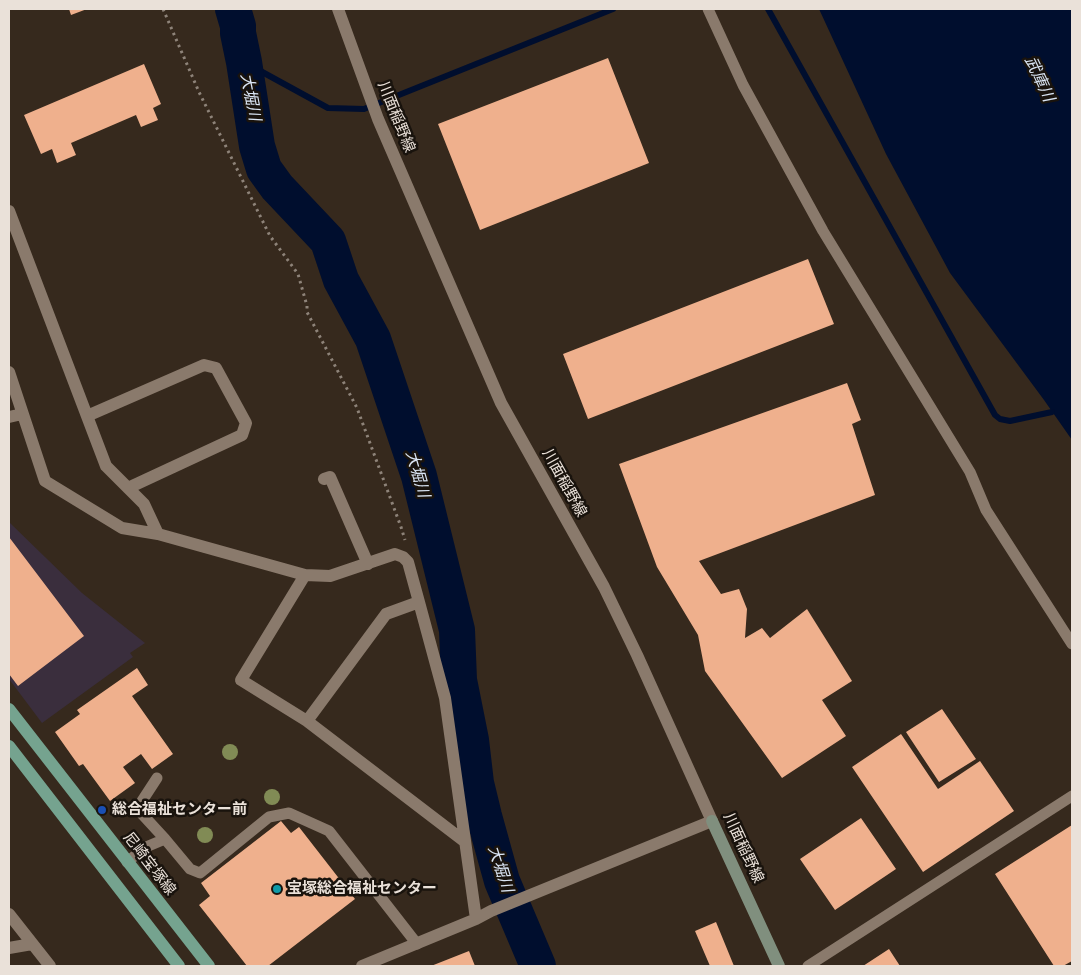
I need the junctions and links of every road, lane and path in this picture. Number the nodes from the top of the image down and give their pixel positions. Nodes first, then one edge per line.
1 (163, 9) edge
2 (338, 9) edge
3 (708, 9) edge
4 (9, 211) edge
5 (9, 372) edge
6 (22, 414) junction
7 (87, 416) junction
8 (9, 417) edge
9 (330, 477) dead end
10 (128, 488) junction
11 (158, 534) junction
12 (403, 556) junction
13 (368, 564) junction
14 (305, 575) junction
15 (419, 602) junction
16 (1072, 644) edge
17 (9, 709) edge
18 (307, 721) junction
19 (9, 746) edge
20 (158, 778) dead end
21 (1072, 796) edge
22 (712, 821) junction
23 (165, 839) junction
24 (464, 841) junction
25 (126, 862) junction
26 (9, 914) edge
27 (476, 919) junction
28 (32, 944) junction
29 (417, 944) junction
30 (9, 948) edge
31 (50, 966) edge
32 (179, 966) edge
33 (209, 966) edge
34 (362, 966) edge
35 (779, 966) edge
36 (808, 966) edge

1 - 12 path
2 - 22 street, 川面稲野線
3 - 16 lane
4 - 7 street
5 - 6 street
6 - 8 street
6 - 11 street
7 - 10 street
7 - 10 street
9 - 13 street
10 - 11 street
11 - 14 street
12 - 13 street
12 - 15 street
13 - 14 street
14 - 18 street
15 - 18 street
15 - 24 street
17 - 25 main road, 尼崎宝塚線
18 - 24 street
19 - 32 main road
20 - 23 lane
21 - 36 lane
22 - 27 street
22 - 35 street, 川面稲野線
23 - 25 lane
23 - 29 lane
24 - 27 street
25 - 33 main road, 尼崎宝塚線
26 - 28 street
27 - 29 street
28 - 30 street
28 - 31 street
29 - 34 street

